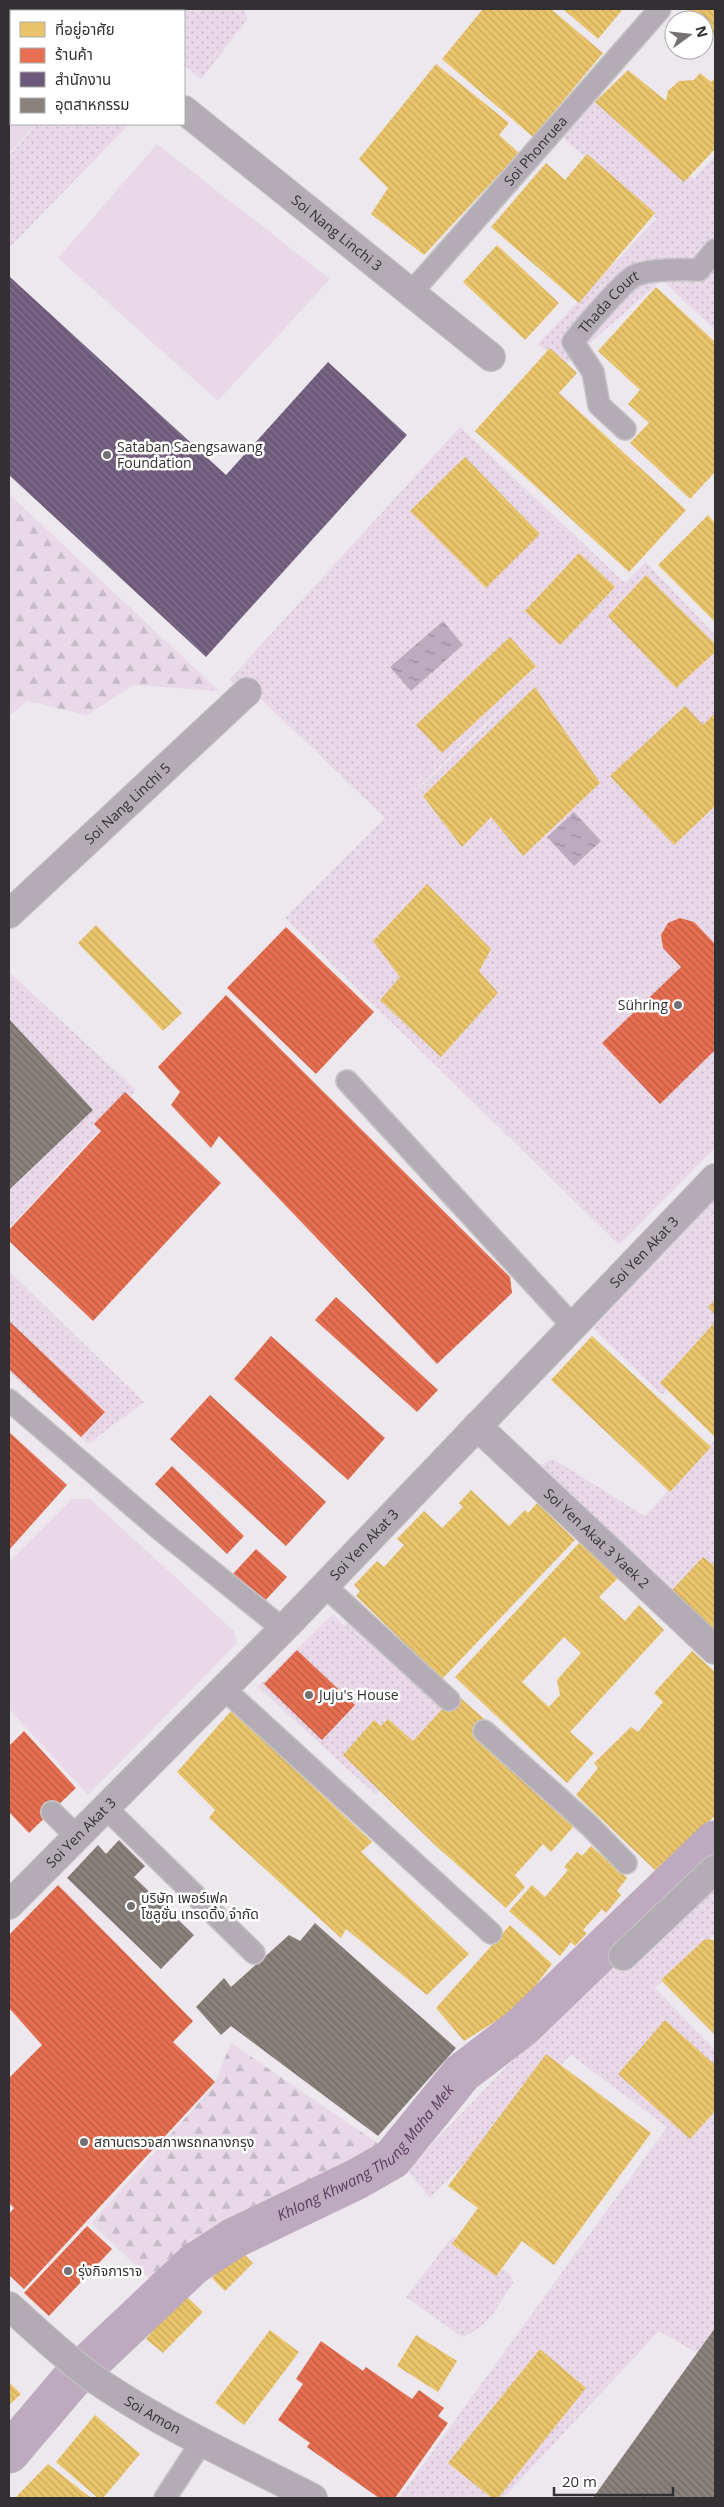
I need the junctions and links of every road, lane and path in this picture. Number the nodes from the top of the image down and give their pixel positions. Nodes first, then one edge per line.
1 (660, 9) edge
2 (185, 111) edge
3 (715, 250) edge
4 (411, 293) junction
5 (491, 357) dead end
6 (624, 429) dead end
7 (247, 692) dead end
8 (9, 914) edge
9 (347, 1080) dead end
10 (715, 1178) edge
11 (573, 1326) junction
12 (9, 1400) edge
13 (477, 1426) junction
14 (325, 1586) junction
15 (283, 1629) junction
16 (715, 1650) edge
17 (223, 1688) junction
18 (449, 1700) dead end
19 (484, 1731) dead end
20 (106, 1807) junction
21 (52, 1812) dead end
22 (77, 1837) junction
23 (626, 1863) dead end
24 (715, 1869) edge
25 (9, 1905) edge
26 (491, 1933) dead end
27 (254, 1953) dead end
28 (623, 1956) dead end
29 (9, 2306) edge
30 (203, 2440) junction
31 (165, 2498) edge
32 (313, 2498) edge

1 - 4 lane, Soi Phonruea
2 - 4 street, Soi Nang Linchi 3
3 - 6 lane, Thada Court
4 - 5 street, Soi Nang Linchi 3
7 - 8 street, Soi Nang Linchi 5
9 - 11 lane
10 - 11 street, Soi Yen Akat 3
11 - 13 street, Soi Yen Akat 3
12 - 15 lane
13 - 14 street, Soi Yen Akat 3
13 - 16 street, Soi Yen Akat 3 Yaek 2
14 - 15 street, Soi Yen Akat 3
14 - 18 lane
15 - 17 street, Soi Yen Akat 3
17 - 20 street, Soi Yen Akat 3
17 - 26 lane
19 - 23 lane
20 - 22 street, Soi Yen Akat 3
20 - 27 lane
21 - 22 lane
22 - 25 street, Soi Yen Akat 3
24 - 28 street
29 - 30 street, Soi Amon
30 - 31 lane
30 - 32 street, Soi Amon

